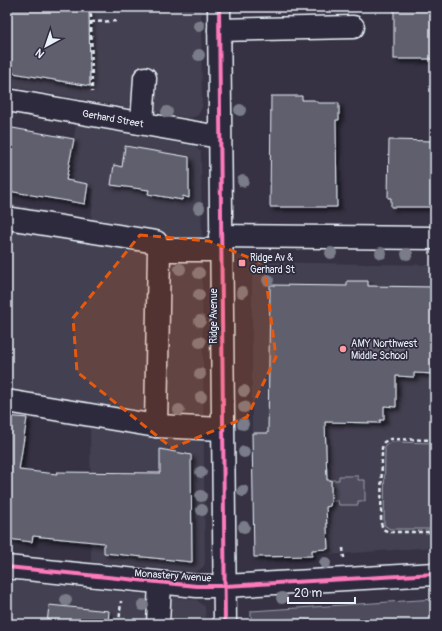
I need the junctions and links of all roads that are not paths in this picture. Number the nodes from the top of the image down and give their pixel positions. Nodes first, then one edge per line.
1 (219, 7) edge
2 (353, 28) dead end
3 (219, 30) junction
4 (145, 78) dead end
5 (7, 100) edge
6 (142, 123) junction
7 (219, 137) junction
8 (7, 218) edge
9 (435, 238) edge
10 (221, 243) junction
11 (160, 250) junction
12 (7, 401) edge
13 (156, 426) junction
14 (222, 429) junction
15 (7, 567) edge
16 (435, 574) edge
17 (160, 583) junction
18 (224, 586) junction
19 (158, 624) edge
20 (224, 624) edge

1 - 3 street, Ridge Avenue
2 - 3 street
3 - 7 street, Ridge Avenue
4 - 6 street
5 - 6 street, Gerhard Street
6 - 7 street, Gerhard Street
7 - 10 street, Ridge Avenue
8 - 11 street
9 - 10 street
10 - 11 street
10 - 14 street, Ridge Avenue
11 - 13 street
12 - 13 street
13 - 14 street
14 - 18 street, Ridge Avenue
15 - 17 street, Monastery Avenue
16 - 18 street, Monastery Avenue
17 - 18 street, Monastery Avenue
17 - 19 street
18 - 20 street, Ridge Avenue

